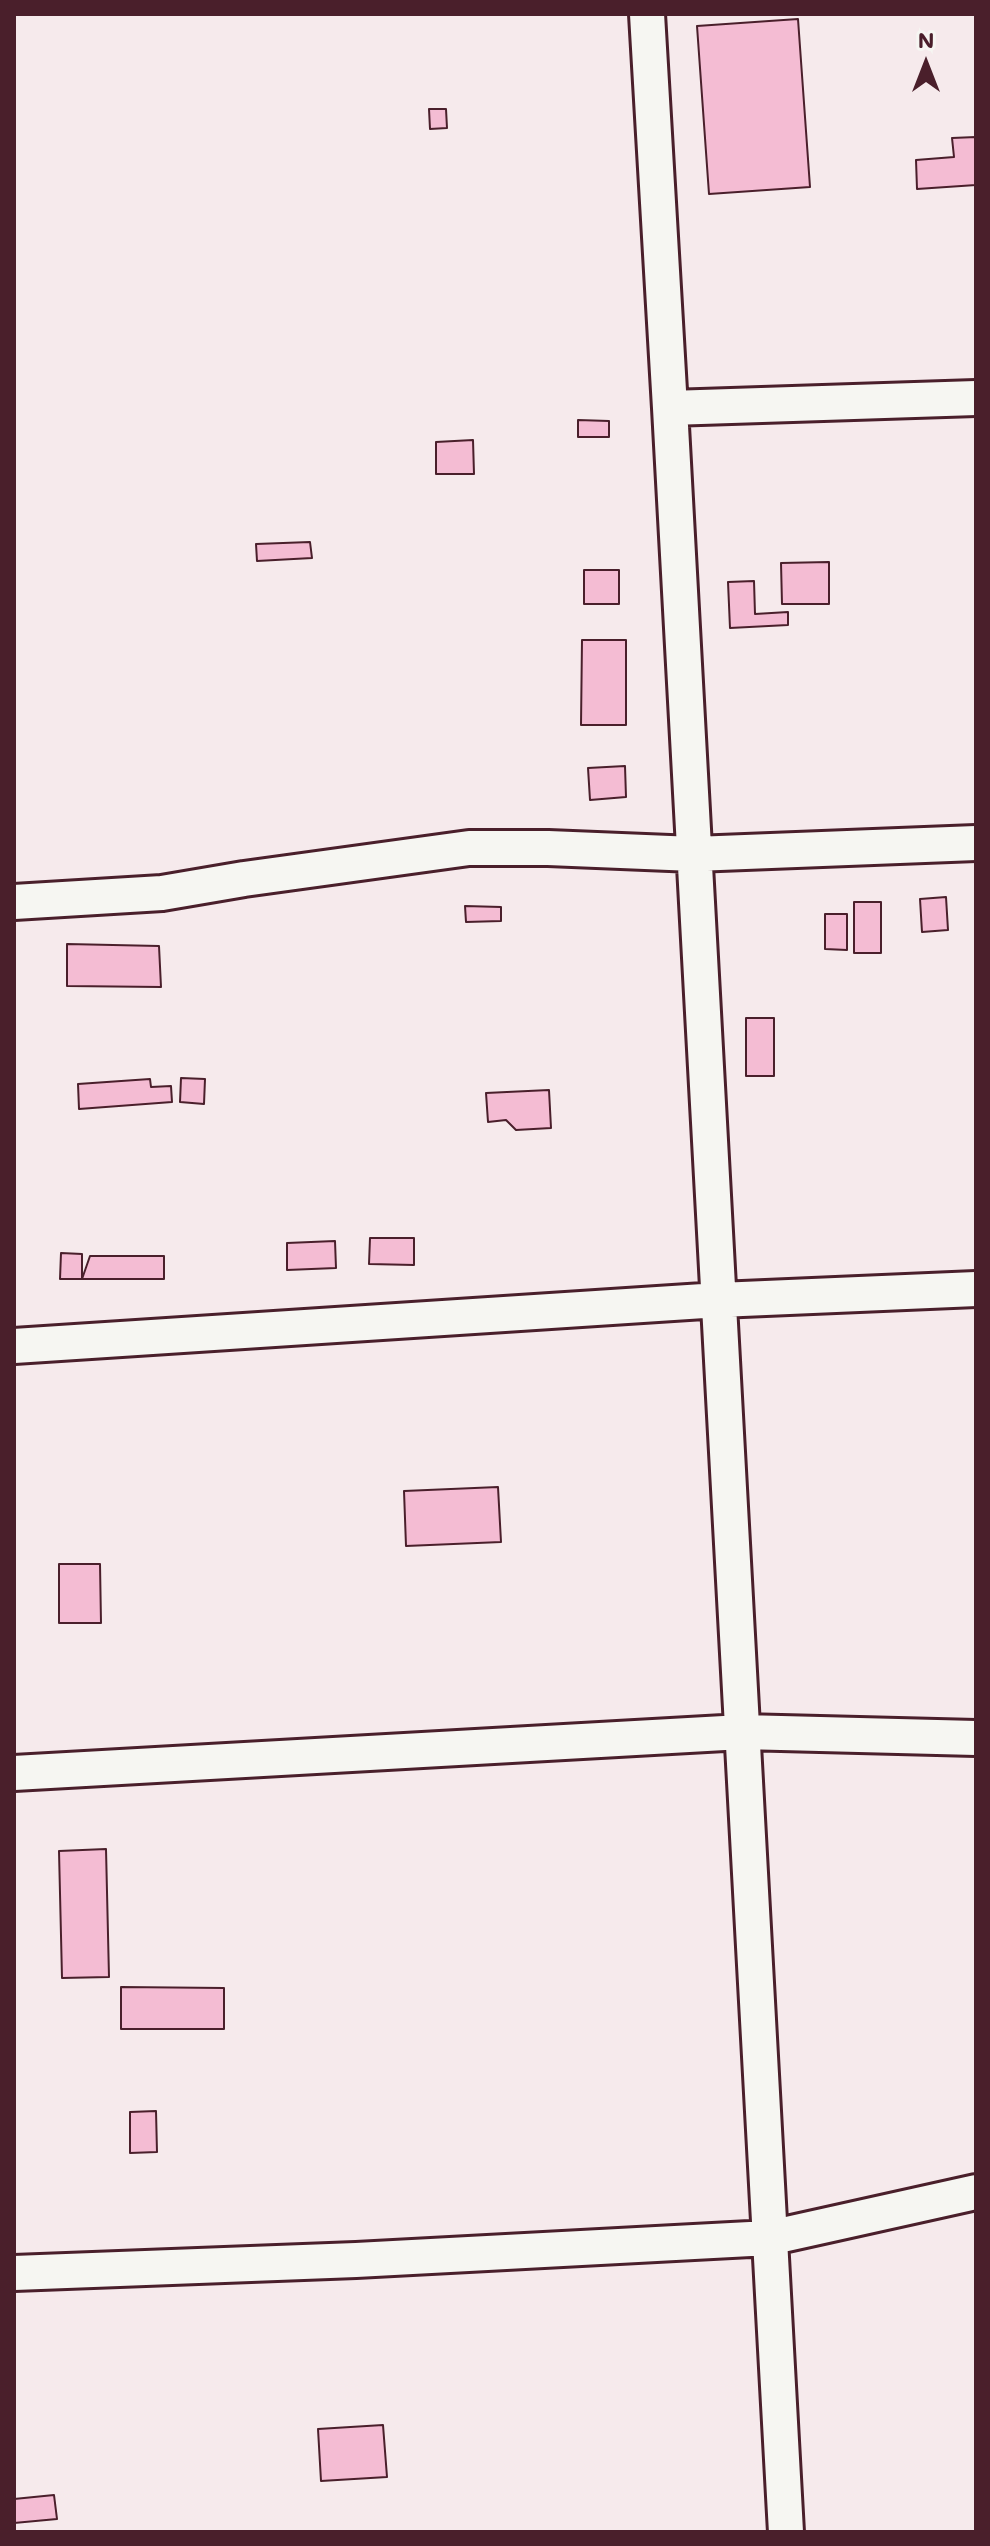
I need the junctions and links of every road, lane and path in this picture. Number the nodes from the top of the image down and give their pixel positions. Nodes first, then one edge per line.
1 (647, 14) edge
2 (976, 398) edge
3 (670, 408) junction
4 (976, 843) edge
5 (694, 854) junction
6 (14, 902) edge
7 (976, 1289) edge
8 (719, 1300) junction
9 (14, 1346) edge
10 (742, 1732) junction
11 (976, 1738) edge
12 (14, 1773) edge
13 (976, 2192) edge
14 (769, 2238) junction
15 (14, 2273) edge
16 (786, 2532) edge

1 - 3 street
2 - 3 street
3 - 5 street
4 - 5 street
5 - 6 street
5 - 8 street
7 - 8 street
8 - 9 street
8 - 10 street
10 - 11 street
10 - 12 street
10 - 14 street
13 - 14 street
14 - 15 street
14 - 16 street

